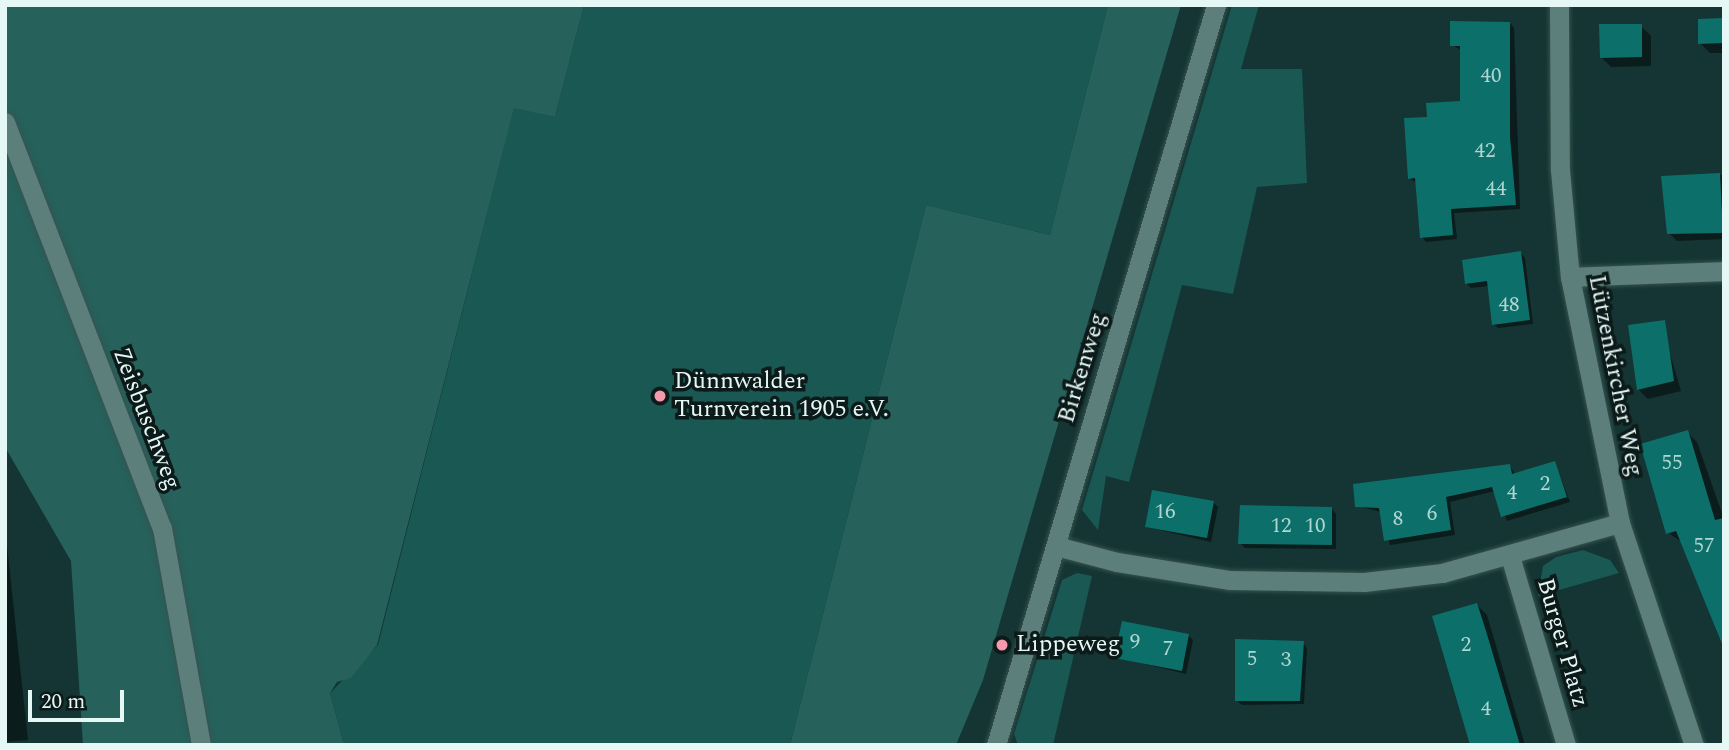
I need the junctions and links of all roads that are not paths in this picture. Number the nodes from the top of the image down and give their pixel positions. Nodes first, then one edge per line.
1 (1216, 5) edge
2 (1559, 5) edge
3 (5, 122) edge
4 (1724, 271) edge
5 (1570, 276) junction
6 (1620, 523) junction
7 (1056, 546) junction
8 (1510, 556) junction
9 (201, 745) edge
10 (996, 745) edge
11 (1566, 745) edge
12 (1694, 745) edge

1 - 7 street, Birkenweg
2 - 5 street, Lützenkircher Weg
3 - 9 street, Zeisbuschweg
4 - 5 street
5 - 6 street, Lützenkircher Weg
6 - 8 street
6 - 12 street, Lützenkircher Weg
7 - 8 street
7 - 10 street, Birkenweg
8 - 11 street, Burger Platz

